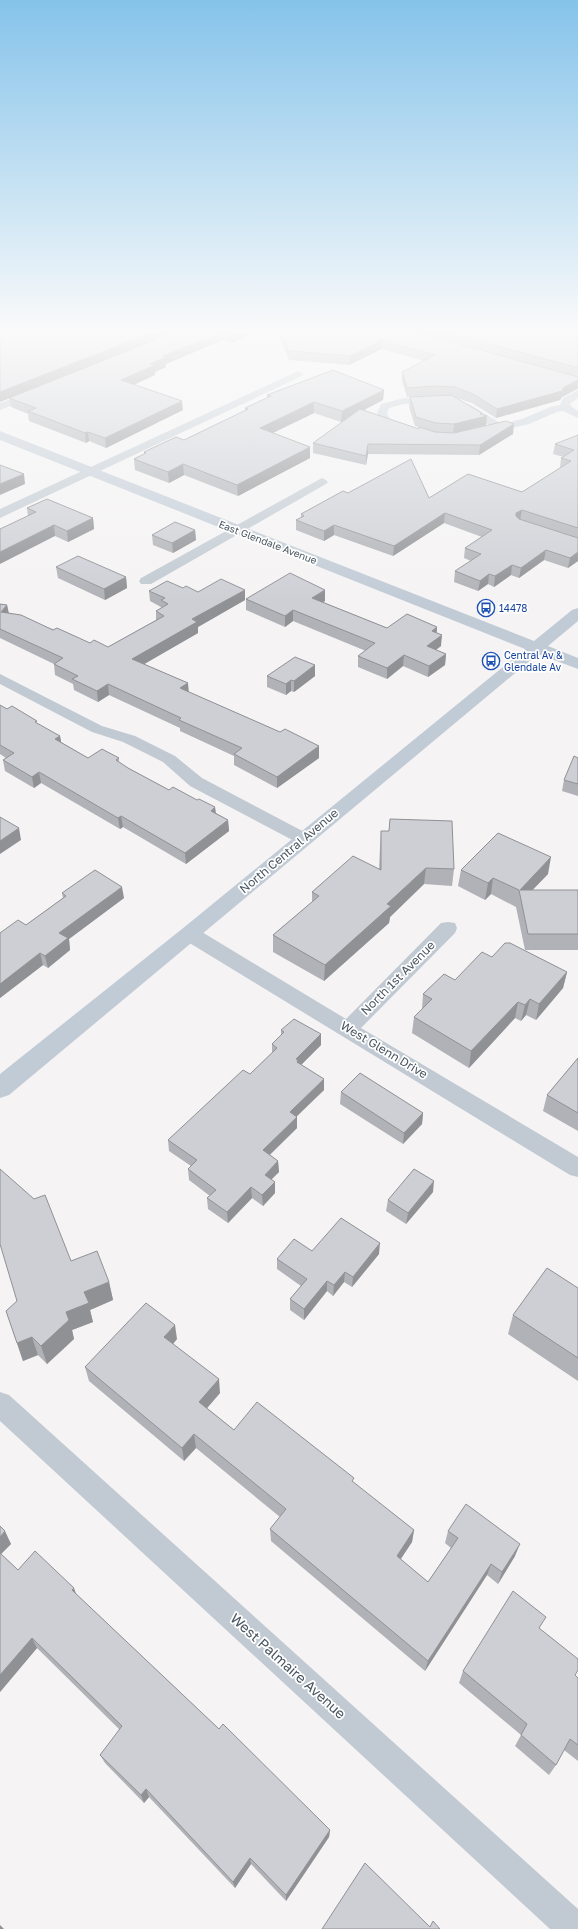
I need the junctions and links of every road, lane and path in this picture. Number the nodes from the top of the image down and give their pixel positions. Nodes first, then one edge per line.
1 (196, 422) edge
2 (386, 422) edge
3 (490, 422) edge
4 (525, 422) edge
5 (499, 427) junction
6 (420, 432) edge
7 (476, 432) edge
8 (0, 435) edge
9 (89, 472) junction
10 (322, 482) dead end
11 (0, 514) edge
12 (237, 529) junction
13 (146, 581) dead end
14 (578, 613) edge
15 (536, 647) junction
16 (578, 664) edge
17 (0, 678) edge
18 (304, 839) junction
19 (448, 928) dead end
20 (190, 934) junction
21 (348, 1028) junction
22 (0, 1088) edge
23 (578, 1168) edge
24 (0, 1404) edge
25 (575, 1929) edge

1 - 9 street
2 - 6 street
3 - 5 street
4 - 5 street
5 - 7 street
8 - 9 main road, East Glendale Avenue
9 - 11 street
9 - 12 main road, East Glendale Avenue
10 - 12 street
12 - 13 street
12 - 15 main road, East Glendale Avenue
14 - 15 main road, North Central Avenue
15 - 16 main road, East Glendale Avenue
15 - 18 main road, North Central Avenue
17 - 18 street
18 - 20 main road, North Central Avenue
19 - 21 street, North 1st Avenue
20 - 21 street, West Glenn Drive
20 - 22 main road, North Central Avenue
21 - 23 street, West Glenn Drive
24 - 25 street, West Palmaire Avenue

